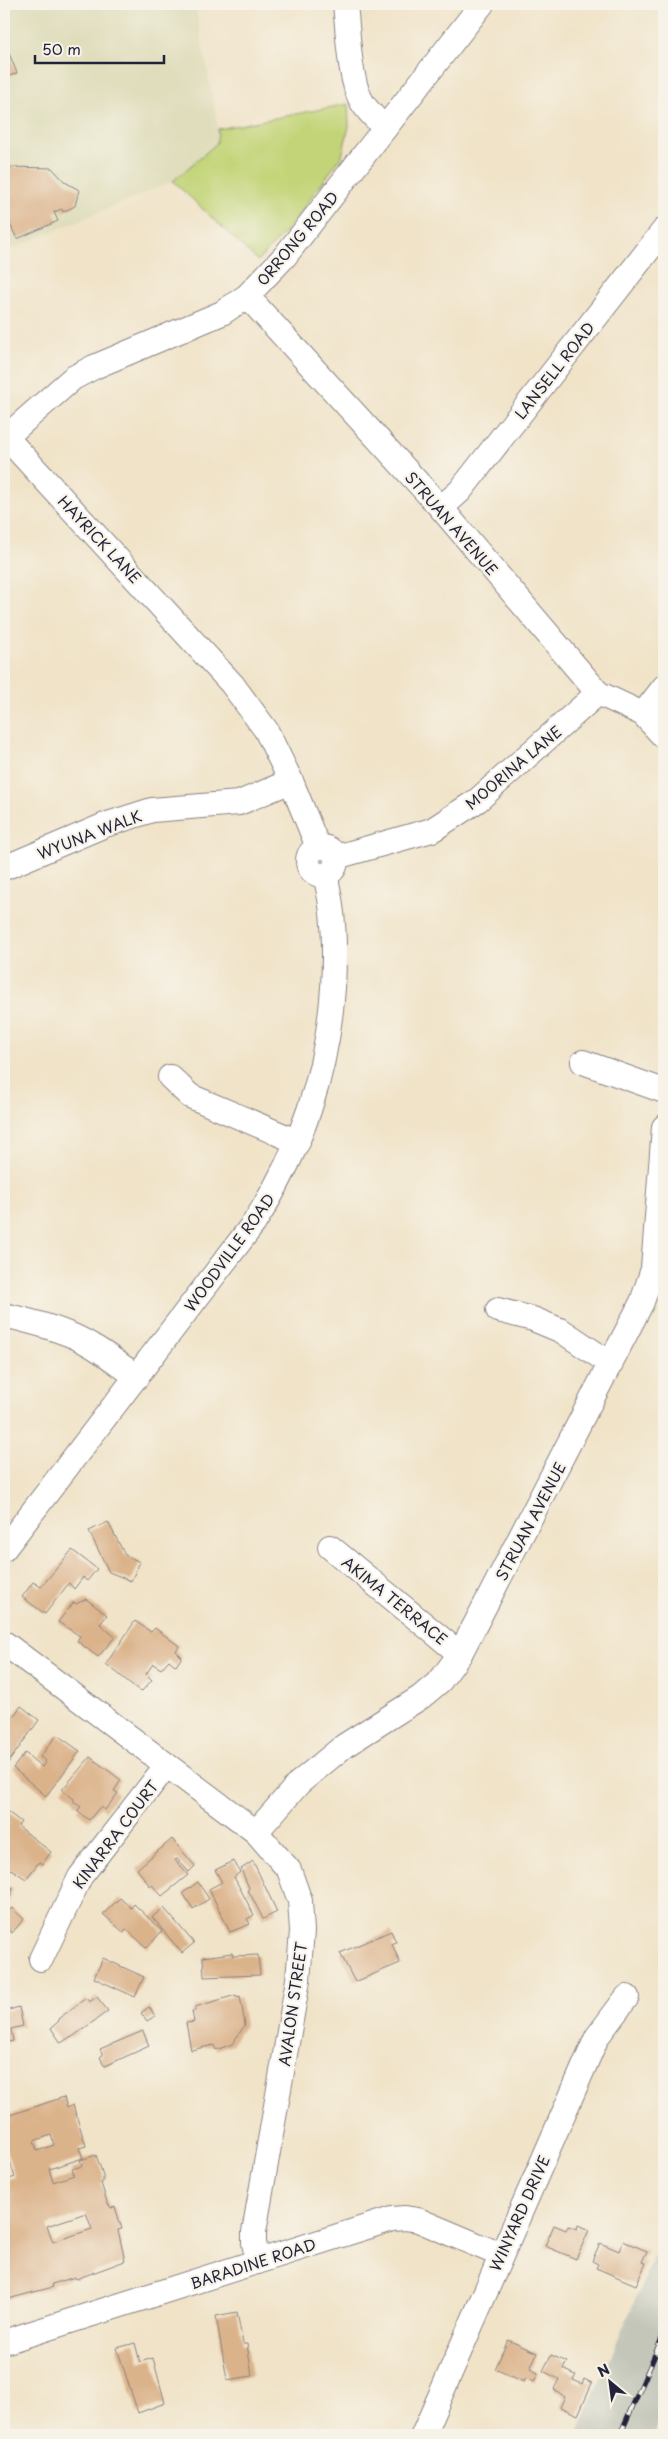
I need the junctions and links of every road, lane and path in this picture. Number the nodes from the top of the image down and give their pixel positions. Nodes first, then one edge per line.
1 (345, 4) edge
2 (482, 4) edge
3 (385, 128) junction
4 (664, 230) edge
5 (247, 296) junction
6 (5, 436) edge
7 (441, 508) junction
8 (196, 643) joint
9 (664, 687) edge
10 (598, 693) junction
11 (643, 714) junction
12 (664, 738) edge
13 (291, 781) junction
14 (326, 859) junction
15 (4, 868) edge
16 (583, 1062) dead end
17 (170, 1077) dead end
18 (664, 1092) edge
19 (664, 1127) edge
20 (298, 1142) junction
21 (498, 1310) dead end
22 (4, 1315) edge
23 (611, 1364) junction
24 (137, 1376) junction
25 (330, 1547) dead end
26 (4, 1550) edge
27 (4, 1642) edge
28 (460, 1654) junction
29 (166, 1766) junction
30 (256, 1832) junction
31 (41, 1959) dead end
32 (626, 1997) dead end
33 (501, 2255) junction
34 (258, 2262) junction
35 (4, 2342) edge
36 (422, 2435) edge

1 - 3 street
2 - 3 street, ORRONG ROAD
3 - 5 street, ORRONG ROAD
4 - 7 street, LANSELL ROAD
5 - 6 street, ORRONG ROAD
5 - 7 street, STRUAN AVENUE
6 - 8 street, HAYRICK LANE
7 - 10 street, STRUAN AVENUE
8 - 13 street, WOODVILLE ROAD
9 - 11 street
10 - 11 street, STRUAN AVENUE
10 - 14 street, MOORINA LANE
11 - 12 street, STRUAN AVENUE
13 - 14 street, WOODVILLE ROAD
13 - 15 street, WYUNA WALK
14 - 20 street, WOODVILLE ROAD
16 - 18 street
17 - 20 street
19 - 23 street, STRUAN AVENUE
20 - 24 street, WOODVILLE ROAD
21 - 23 street
22 - 24 street
23 - 28 street, STRUAN AVENUE
24 - 26 street, WOODVILLE ROAD
25 - 28 street, AKIMA TERRACE
27 - 29 street, AVALON STREET
28 - 30 street, STRUAN AVENUE
29 - 30 street, AVALON STREET
29 - 31 street, KINARRA COURT
30 - 34 street, AVALON STREET
32 - 33 street, WINYARD DRIVE
33 - 34 street, BARADINE ROAD
33 - 36 street, WINYARD DRIVE
34 - 35 street, BARADINE ROAD

